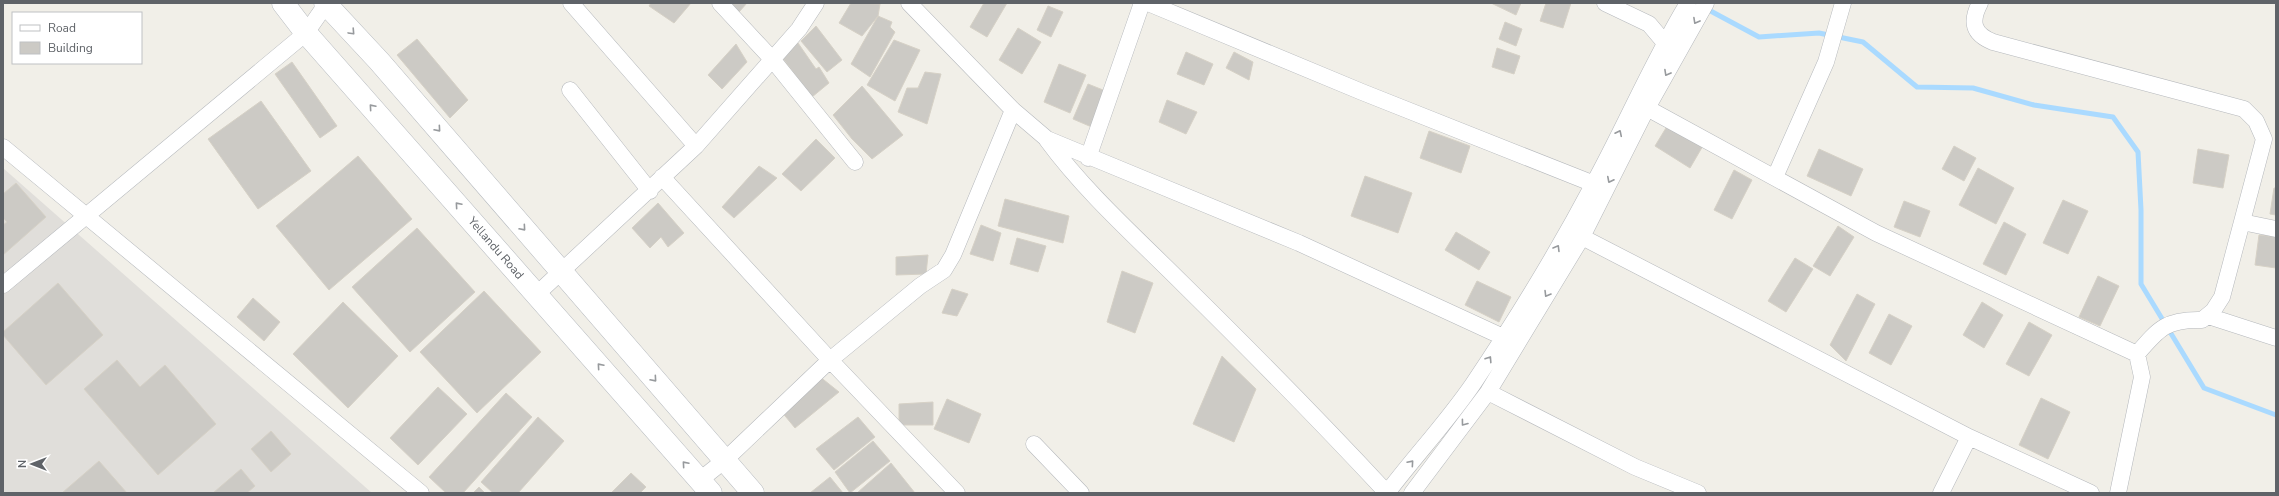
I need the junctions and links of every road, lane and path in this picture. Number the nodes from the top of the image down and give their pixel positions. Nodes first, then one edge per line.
1 (283, 3) edge
2 (326, 3) edge
3 (571, 3) edge
4 (720, 3) edge
5 (816, 3) edge
6 (909, 3) edge
7 (1142, 3) edge
8 (1148, 3) edge
9 (1605, 3) edge
10 (1688, 3) edge
11 (1706, 3) edge
12 (1843, 3) edge
13 (1980, 3) edge
14 (306, 33) junction
15 (1668, 37) junction
16 (772, 59) junction
17 (570, 90) dead end
18 (1647, 108) junction
19 (1013, 110) junction
20 (1047, 139) junction
21 (696, 146) junction
22 (3, 147) edge
23 (1088, 158) junction
24 (855, 162) dead end
25 (662, 177) junction
26 (1775, 177) junction
27 (1594, 184) junction
28 (650, 191) junction
29 (85, 215) junction
30 (2242, 222) junction
31 (2276, 229) edge
32 (1582, 237) junction
33 (562, 273) junction
34 (3, 285) edge
35 (537, 294) junction
36 (2208, 316) junction
37 (1503, 337) junction
38 (2276, 338) edge
39 (2137, 354) junction
40 (830, 360) junction
41 (1488, 392) junction
42 (1969, 437) junction
43 (1034, 444) dead end
44 (725, 460) junction
45 (705, 487) edge
46 (421, 493) edge
47 (753, 493) edge
48 (957, 493) edge
49 (1081, 493) edge
50 (1387, 493) edge
51 (1412, 493) edge
52 (1698, 493) edge
53 (1941, 493) edge
54 (2091, 493) edge
55 (2118, 493) edge

1 - 14 main road, Yellandu Road
2 - 14 street
2 -> 33 main road
3 - 21 street
4 - 16 street
5 - 16 street
6 - 19 street
7 - 23 street
8 - 27 street
9 - 15 street
10 - 15 street
11 -> 18 street
12 - 26 street
13 - 30 street
14 - 29 street
35 -> 14 main road, Yellandu Road
27 -> 15 street
16 - 21 street
16 - 24 street
17 - 28 street
18 - 26 street
18 -> 32 street
19 - 20 street
19 - 40 street
20 - 23 street
20 - 50 street
21 - 25 street
22 - 29 street
23 - 37 street
25 - 28 street
25 - 40 street
26 - 39 street
37 -> 27 street
28 - 33 street
29 - 34 street
29 - 46 street
30 - 31 street
30 - 36 street
32 -> 41 street
32 - 42 street
33 - 35 street
33 -> 44 main road
45 -> 35 main road, Yellandu Road
36 - 38 street
36 - 39 street
50 -> 37 street
39 - 55 street
40 - 44 street
40 - 48 street
41 -> 51 street
41 - 52 street
42 - 53 street
42 - 54 street
43 - 49 street
44 - 45 street
44 - 47 main road

